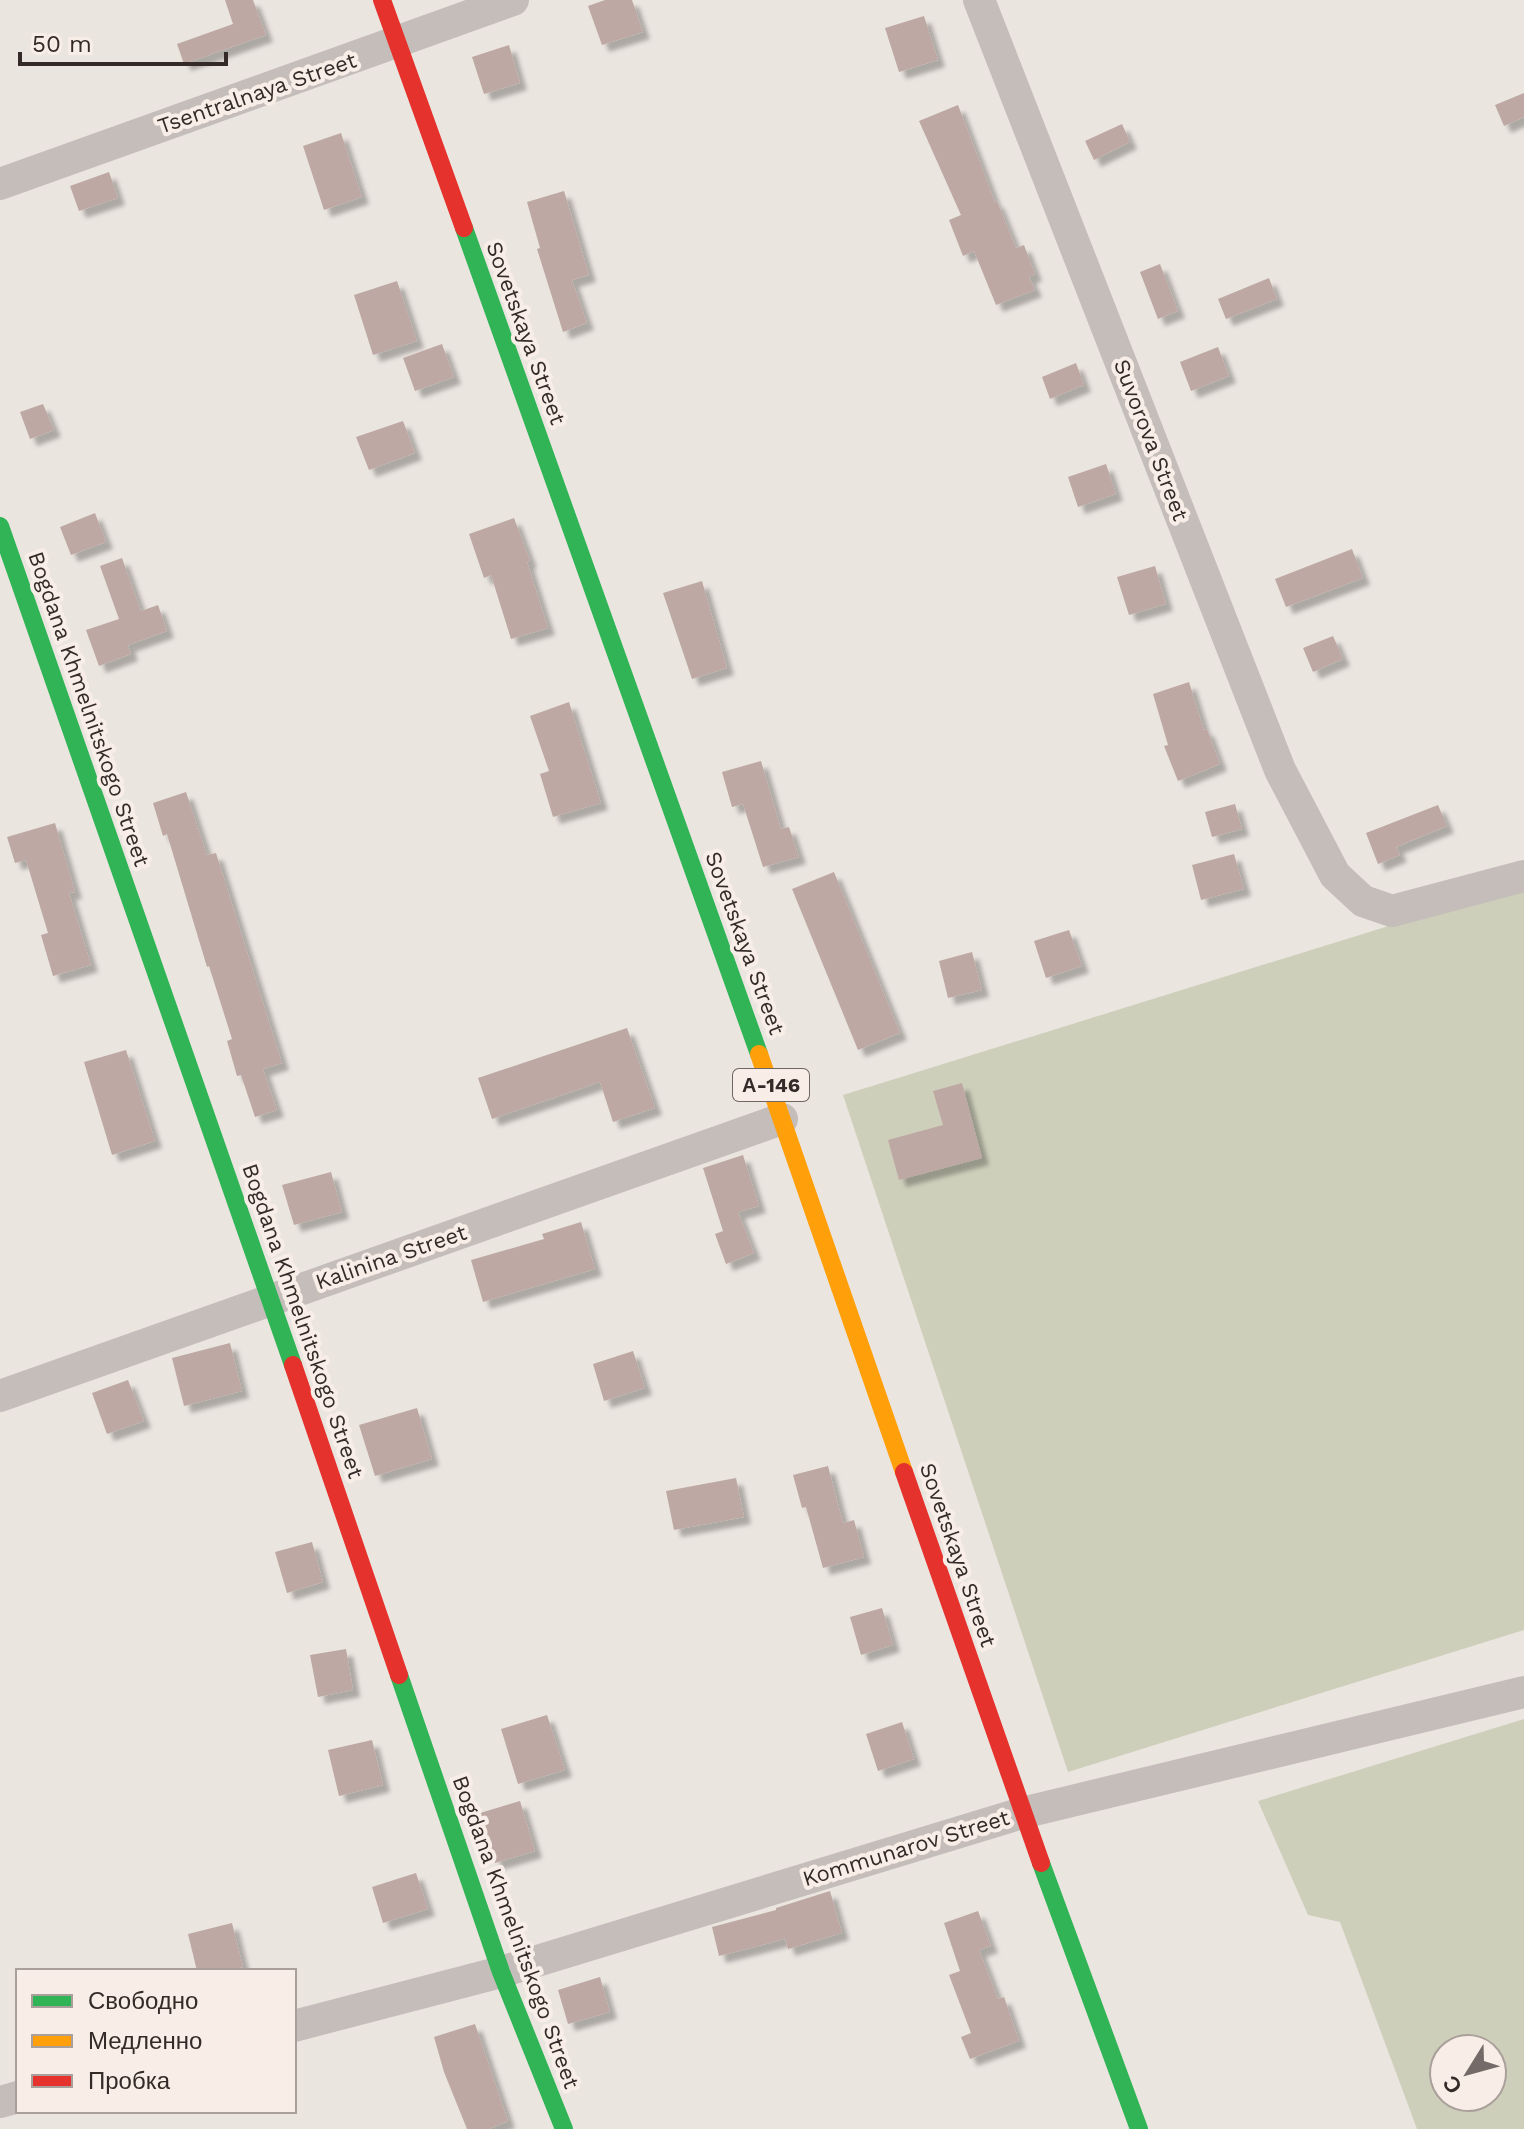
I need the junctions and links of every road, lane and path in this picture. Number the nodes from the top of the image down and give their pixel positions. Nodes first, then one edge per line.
1 (382, 0) edge
2 (513, 0) edge
3 (979, 0) edge
4 (397, 44) junction
5 (0, 184) edge
6 (0, 526) edge
7 (1524, 876) edge
8 (782, 1119) junction
9 (271, 1300) junction
10 (0, 1396) edge
11 (1524, 1692) edge
12 (1022, 1813) junction
13 (501, 1972) junction
14 (296, 2025) edge
15 (564, 2129) edge
16 (1139, 2129) edge

1 - 4 main road, Sovetskaya Street / А-146
2 - 4 street, Tsentralnaya Street
3 - 7 street, Suvorova Street
4 - 5 street, Tsentralnaya Street
4 - 8 main road, Sovetskaya Street / А-146
6 - 9 main road, Bogdana Khmelnitskogo Street
8 - 9 street, Kalinina Street
8 - 12 main road, Sovetskaya Street / А-146
9 - 10 street, Kalinina Street
9 - 13 main road, Bogdana Khmelnitskogo Street
11 - 12 street, Kommunarov Street
12 - 13 street, Kommunarov Street
12 - 16 main road, Sovetskaya Street / А-146
13 - 14 street, Kommunarov Street
13 - 15 main road, Bogdana Khmelnitskogo Street

